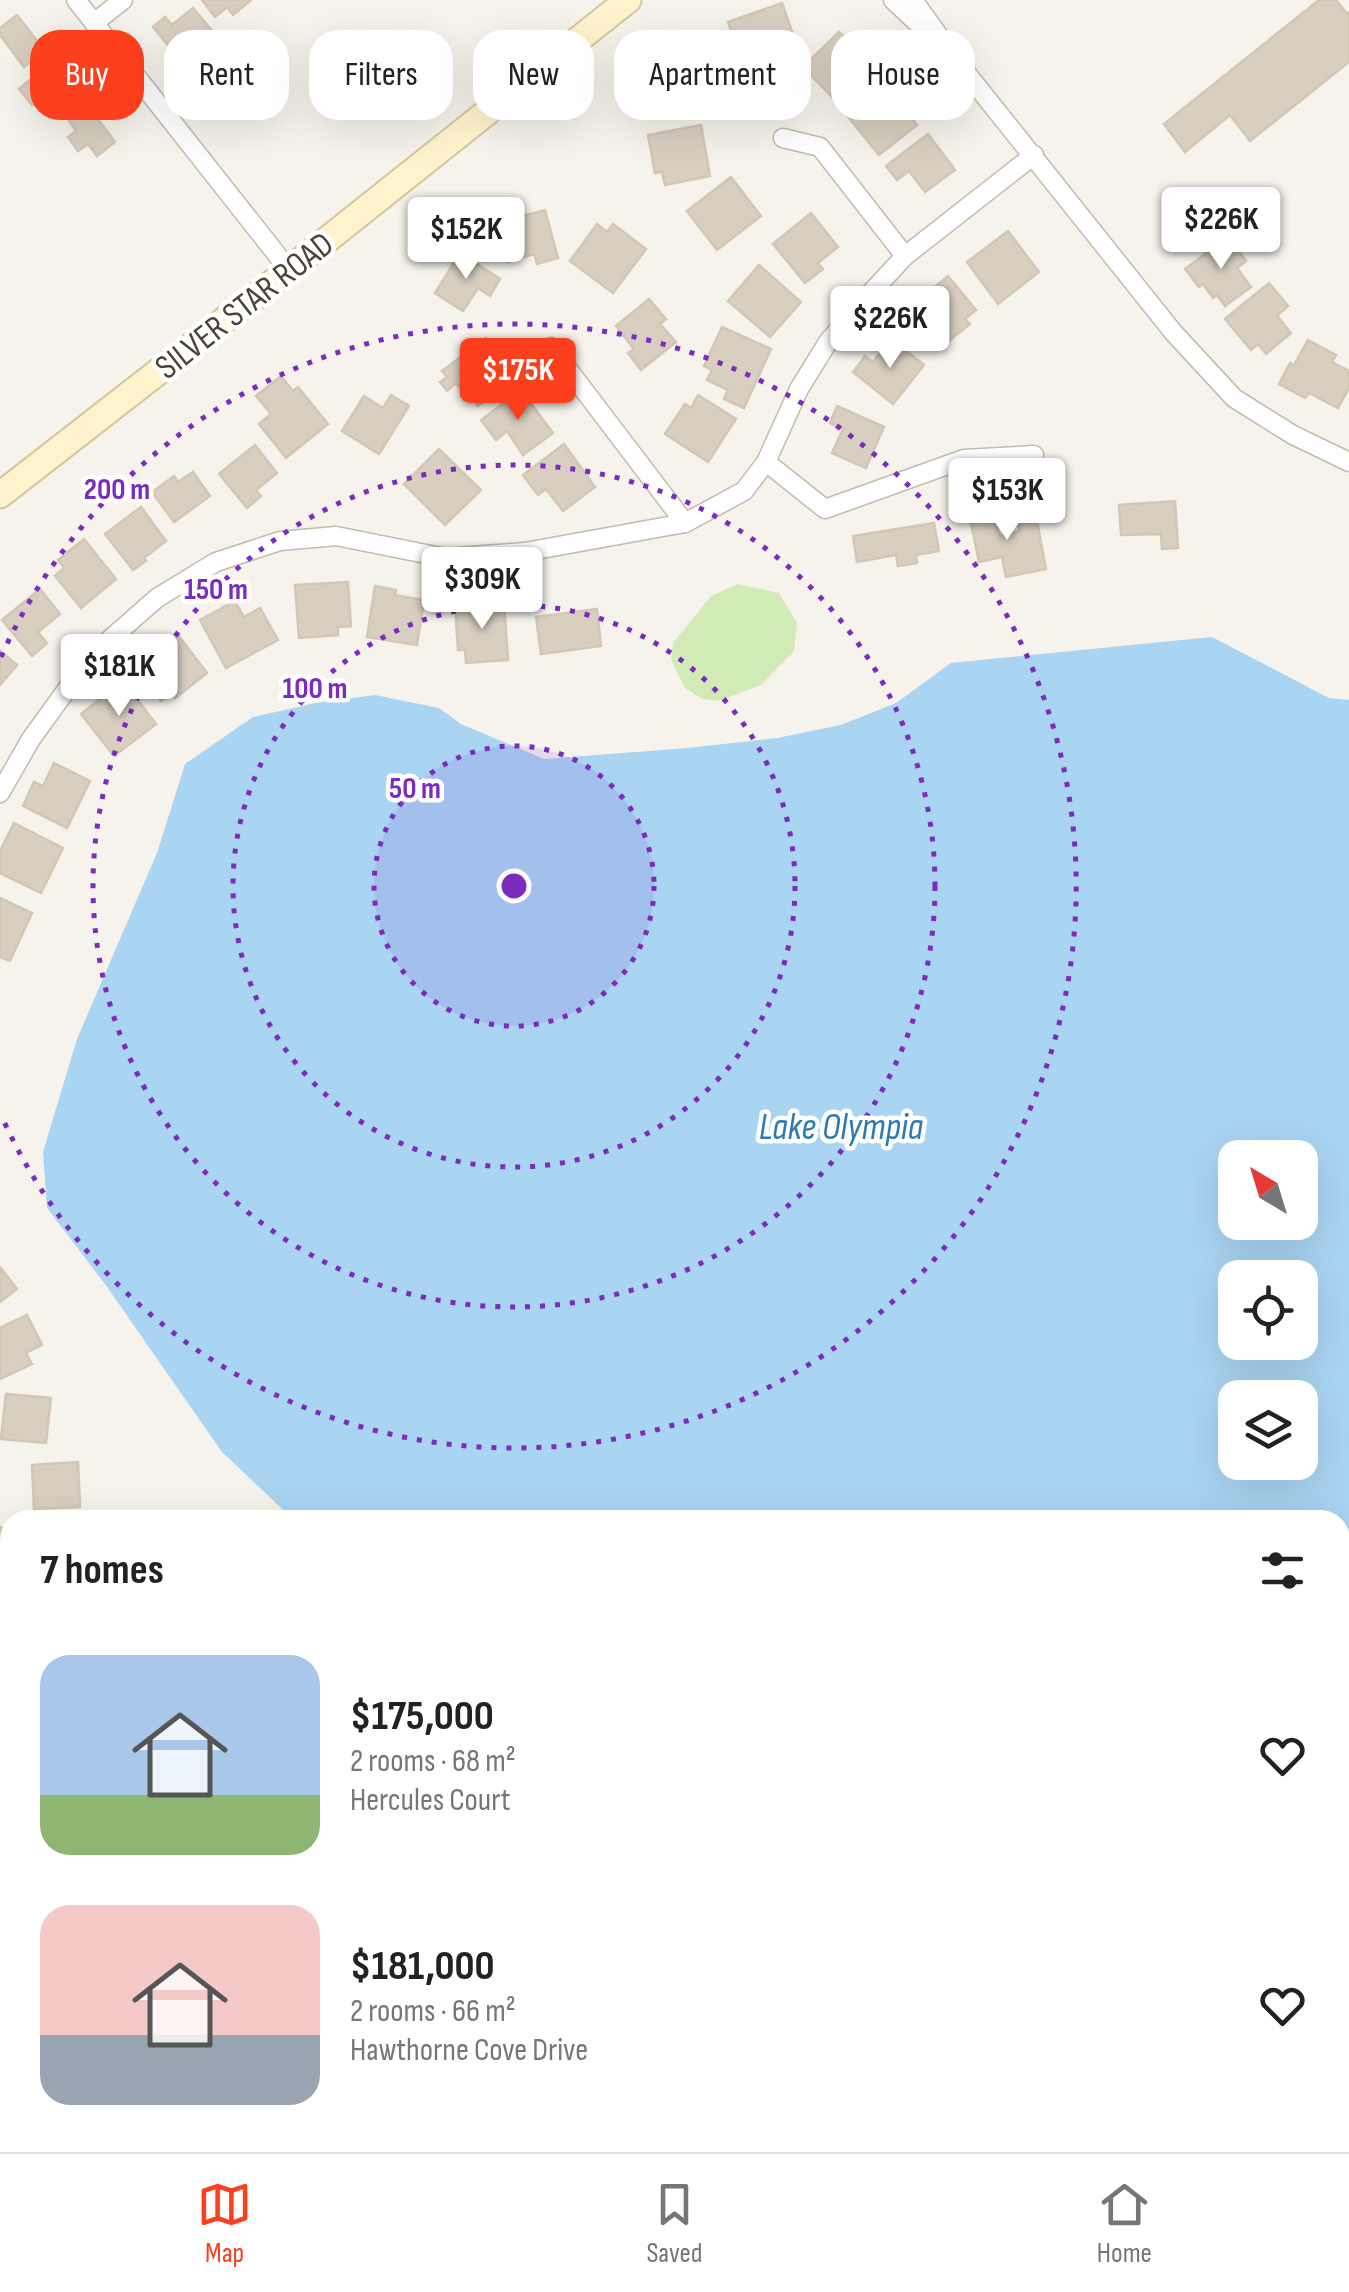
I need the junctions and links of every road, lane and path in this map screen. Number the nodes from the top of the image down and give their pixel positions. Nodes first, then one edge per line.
1 (76, 0) edge
2 (124, 0) edge
3 (628, 0) edge
4 (893, 0) edge
5 (913, 0) edge
6 (94, 24) junction
7 (924, 30) edge
8 (935, 30) edge
9 (975, 83) edge
10 (783, 138) dead end
11 (1034, 156) junction
12 (906, 256) junction
13 (289, 270) junction
14 (551, 347) dead end
15 (1034, 455) dead end
16 (766, 462) junction
17 (1349, 462) edge
18 (0, 496) edge
19 (685, 523) junction
20 (0, 793) edge

1 - 6 street
2 - 6 street
3 - 13 main road, SILVER STAR ROAD
4 - 7 street
5 - 8 street
6 - 13 street
9 - 11 street
10 - 12 street
11 - 12 street
11 - 17 street
12 - 16 street
13 - 18 main road, SILVER STAR ROAD
14 - 19 street
15 - 16 street
16 - 19 street
19 - 20 street

